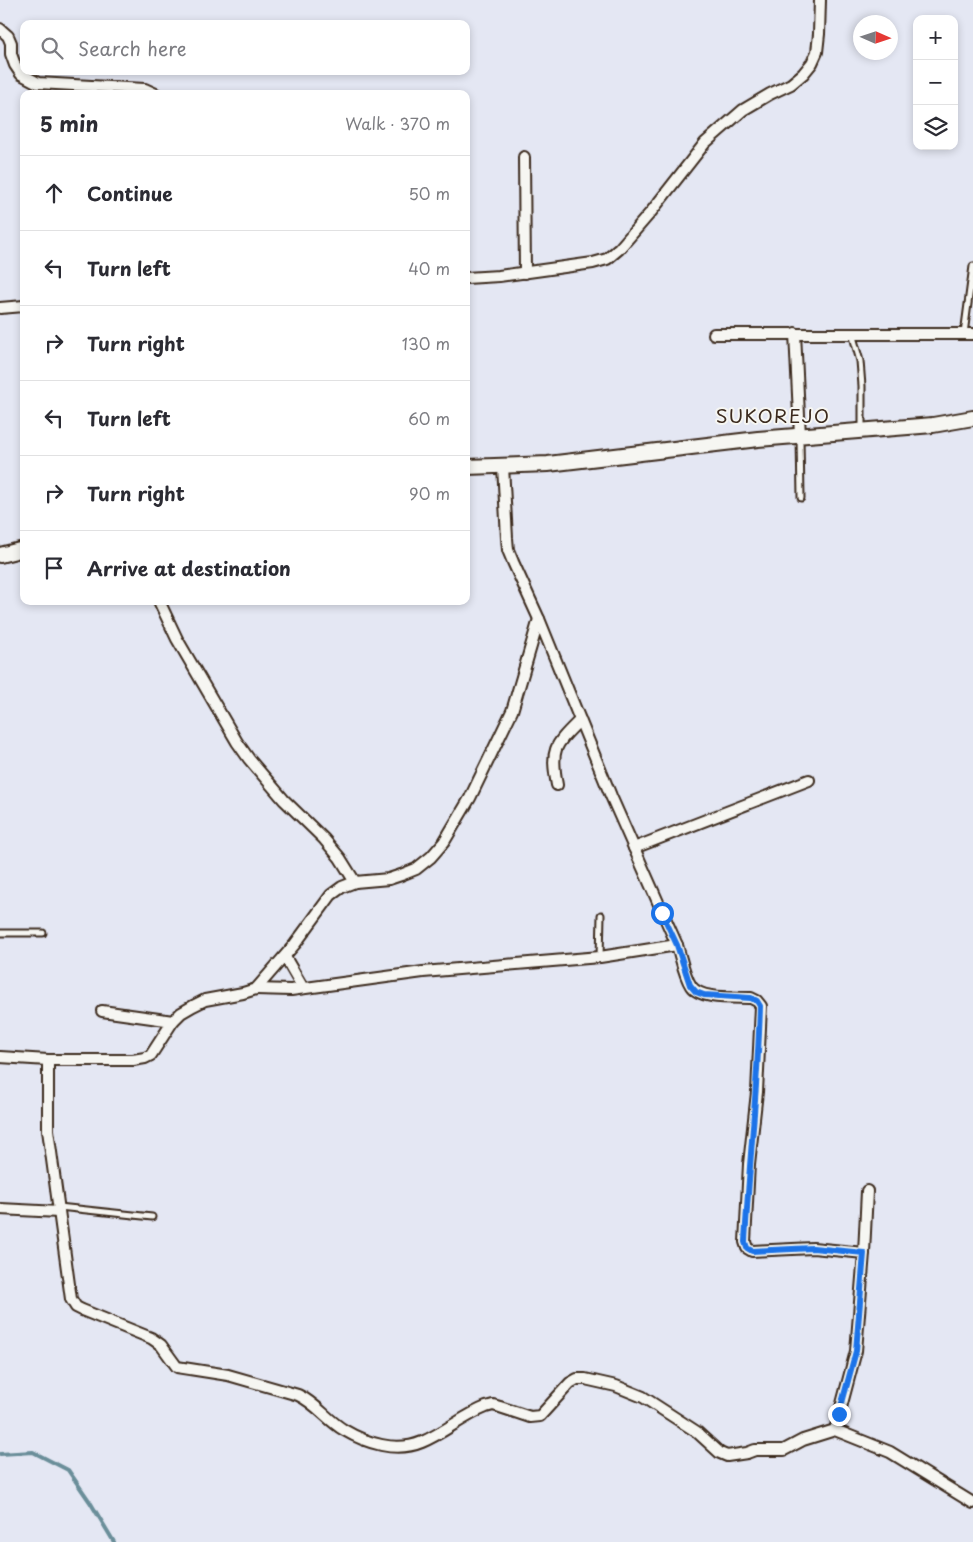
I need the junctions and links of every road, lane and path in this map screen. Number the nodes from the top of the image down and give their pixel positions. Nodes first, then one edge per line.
1 (820, 0) edge
2 (0, 29) edge
3 (20, 72) edge
4 (23, 75) edge
5 (147, 90) edge
6 (524, 157) dead end
7 (973, 266) edge
8 (525, 273) junction
9 (470, 278) edge
10 (20, 306) edge
11 (0, 308) edge
12 (852, 333) junction
13 (714, 334) dead end
14 (795, 334) junction
15 (969, 334) edge
16 (973, 418) edge
17 (862, 431) junction
18 (800, 436) junction
19 (470, 466) edge
20 (503, 466) junction
21 (801, 498) dead end
22 (20, 550) edge
23 (0, 555) edge
24 (160, 605) edge
25 (539, 619) junction
26 (580, 720) junction
27 (810, 780) dead end
28 (557, 785) dead end
29 (634, 848) junction
30 (355, 882) junction
31 (600, 915) dead end
32 (0, 933) edge
33 (43, 933) dead end
34 (677, 945) junction
35 (285, 957) junction
36 (600, 957) junction
37 (303, 988) junction
38 (256, 989) junction
39 (102, 1011) dead end
40 (173, 1021) junction
41 (0, 1057) edge
42 (48, 1060) junction
43 (867, 1191) dead end
44 (0, 1209) edge
45 (59, 1210) junction
46 (152, 1217) dead end
47 (864, 1253) junction
48 (835, 1430) junction
49 (973, 1504) edge

1 - 8 street
2 - 3 street
4 - 5 street
6 - 8 street
7 - 15 lane
8 - 9 street
10 - 11 street
12 - 14 street
12 - 15 street
12 - 17 lane
13 - 14 street
14 - 18 street
16 - 17 street
17 - 18 street
18 - 20 street
18 - 21 lane
19 - 20 street
20 - 25 street
22 - 23 street
24 - 30 street
25 - 26 street
25 - 30 street
26 - 28 street
26 - 29 street
27 - 29 street
29 - 34 street
30 - 35 street
31 - 36 lane
32 - 33 lane
34 - 36 street
34 - 47 street
35 - 37 street
35 - 38 street
36 - 37 street
37 - 38 street
38 - 40 street
39 - 40 street
40 - 42 street
41 - 42 street
42 - 45 street
43 - 47 street
44 - 45 street
45 - 46 lane
45 - 48 street
47 - 48 street
48 - 49 street

